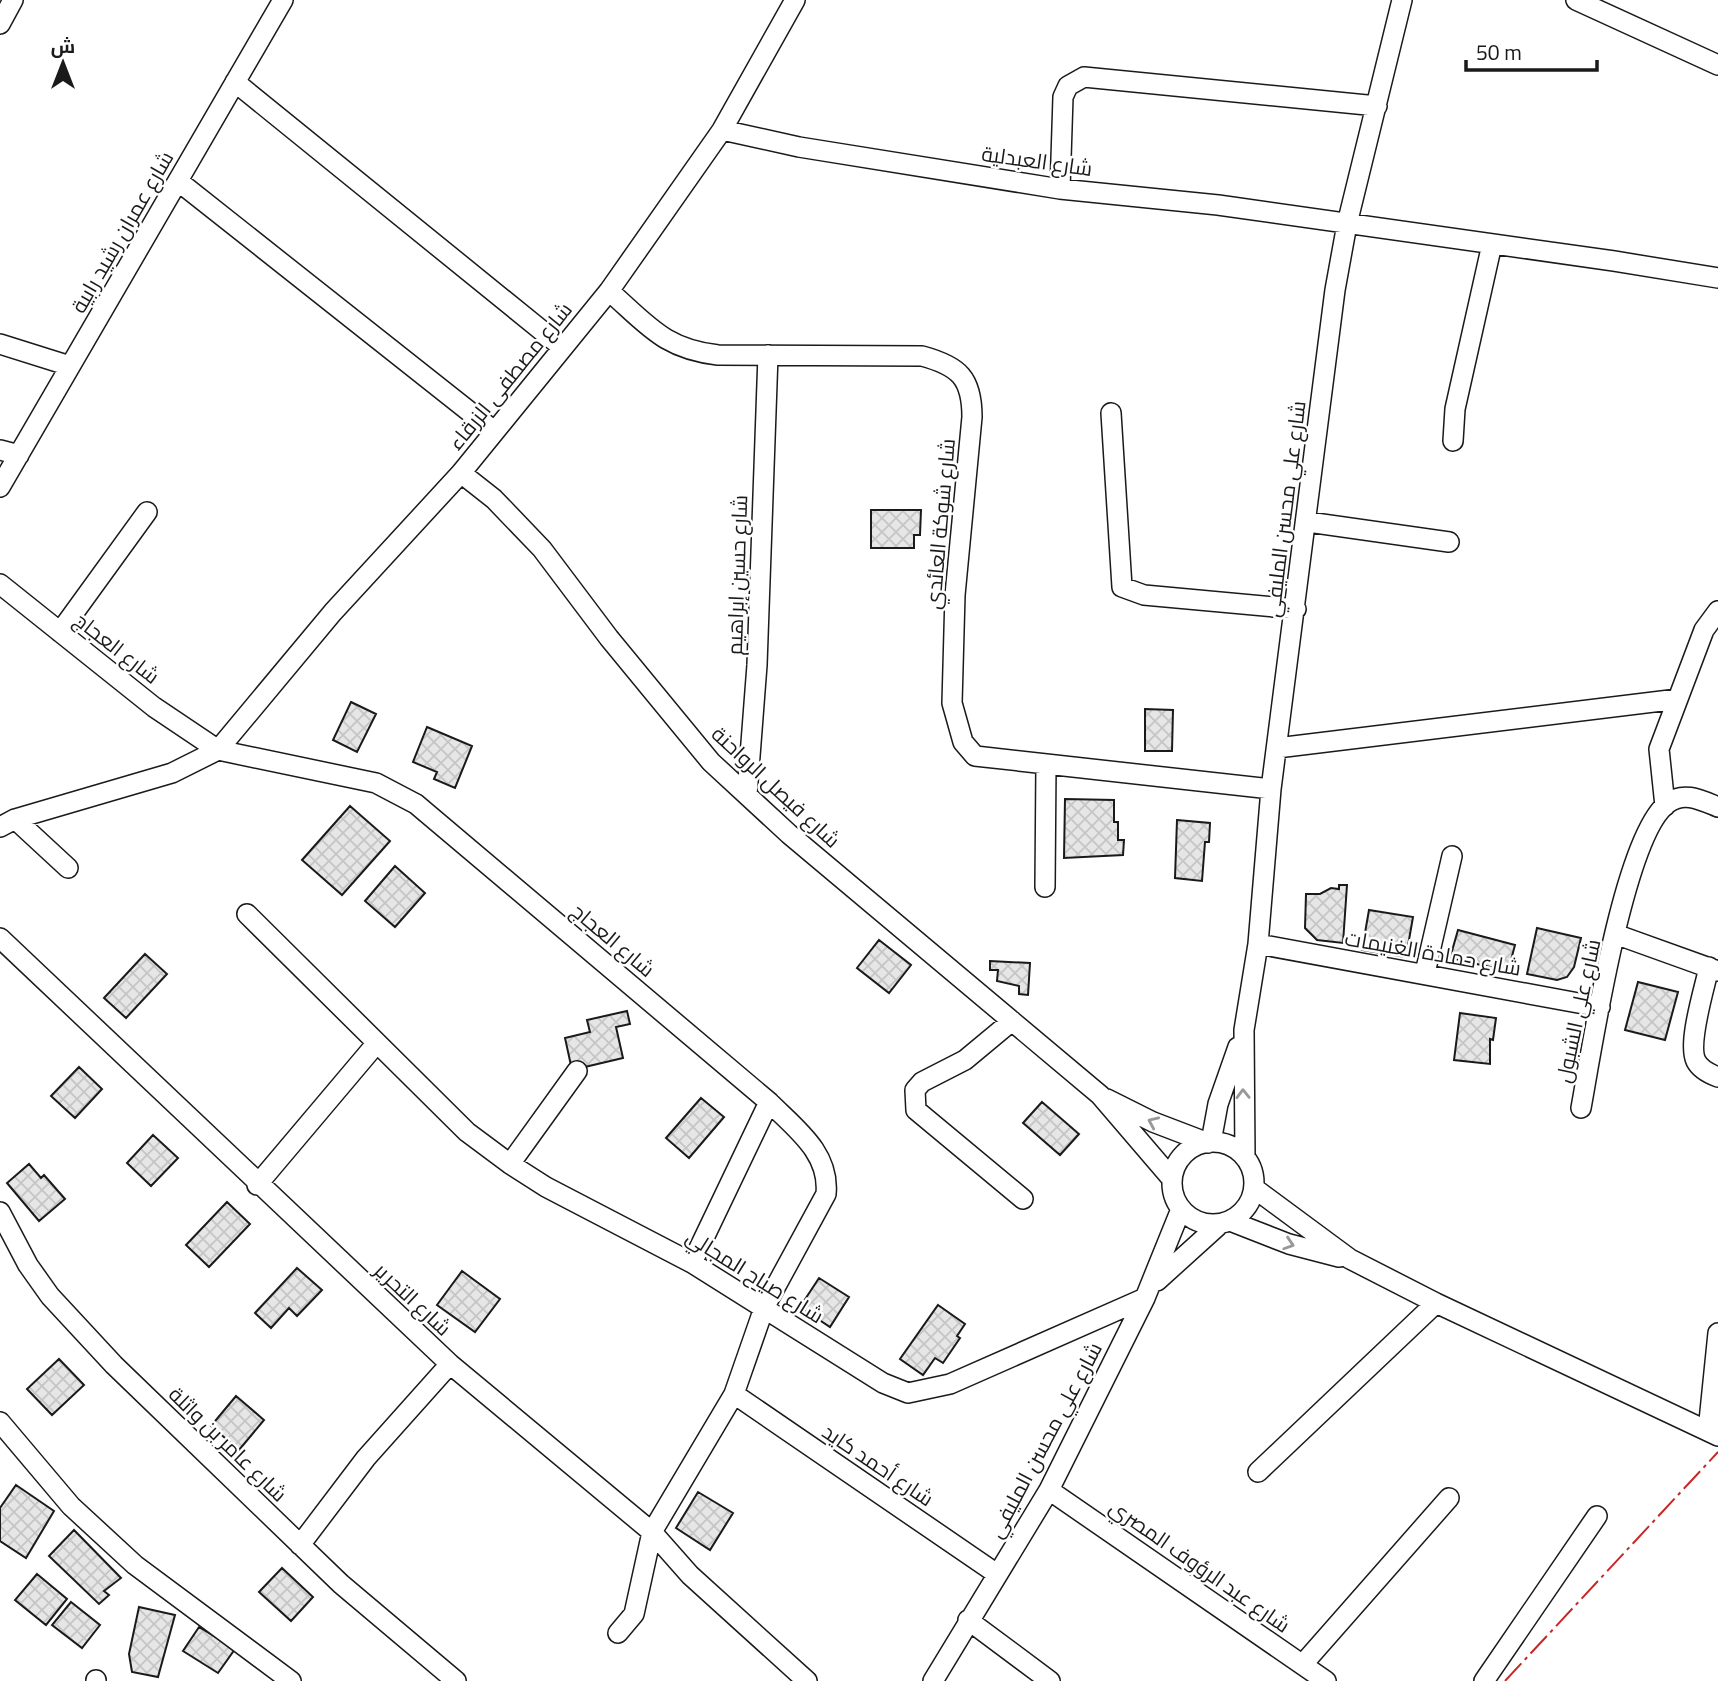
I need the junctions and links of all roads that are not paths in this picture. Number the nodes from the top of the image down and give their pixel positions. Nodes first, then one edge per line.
1 (13, 0) edge
2 (283, 0) edge
3 (795, 0) edge
4 (1402, 0) edge
5 (1576, 0) edge
6 (0, 24) edge
7 (1718, 65) edge
8 (235, 82) junction
9 (1377, 106) junction
10 (722, 130) junction
11 (178, 181) junction
12 (1060, 189) junction
13 (1347, 224) junction
14 (1492, 244) junction
15 (1718, 278) edge
16 (609, 291) junction
17 (0, 344) edge
18 (562, 347) junction
19 (768, 355) junction
20 (70, 366) junction
21 (1111, 413) dead end
22 (494, 431) junction
23 (1453, 441) dead end
24 (9, 452) edge
25 (461, 472) junction
26 (0, 487) edge
27 (147, 512) dead end
28 (1308, 522) junction
29 (1449, 542) dead end
30 (0, 584) edge
31 (1296, 609) junction
32 (1718, 611) edge
33 (60, 632) junction
34 (1678, 699) junction
35 (1277, 748) junction
36 (218, 750) junction
37 (1046, 764) junction
38 (1272, 789) junction
39 (747, 795) junction
40 (1665, 806) junction
41 (1718, 807) edge
42 (7, 823) edge
43 (1452, 856) dead end
44 (68, 868) dead end
45 (1045, 887) dead end
46 (247, 914) dead end
47 (1615, 934) junction
48 (0, 938) edge
49 (1258, 944) junction
50 (1713, 969) edge
51 (1425, 973) junction
52 (1600, 1007) junction
53 (1012, 1021) junction
54 (1244, 1030) junction
55 (376, 1044) junction
56 (577, 1071) dead end
57 (1718, 1077) edge
58 (1100, 1096) junction
59 (769, 1102) junction
60 (1581, 1108) dead end
61 (1209, 1143) junction
62 (1245, 1157) junction
63 (510, 1164) junction
64 (1172, 1179) junction
65 (257, 1185) junction
66 (1254, 1188) junction
67 (1023, 1199) dead end
68 (1181, 1209) junction
69 (0, 1212) edge
70 (1225, 1222) junction
71 (1350, 1259) junction
72 (692, 1263) junction
73 (1147, 1294) junction
74 (1436, 1303) junction
75 (764, 1308) junction
76 (1718, 1333) edge
77 (450, 1364) junction
78 (734, 1394) junction
79 (0, 1422) edge
80 (1713, 1434) edge
81 (1258, 1472) dead end
82 (1049, 1490) junction
83 (1449, 1498) dead end
84 (1597, 1516) dead end
85 (652, 1532) junction
86 (300, 1545) junction
87 (997, 1574) junction
88 (968, 1620) junction
89 (618, 1633) dead end
90 (1303, 1664) junction
91 (291, 1681) edge
92 (456, 1681) edge
93 (807, 1681) edge
94 (933, 1681) edge
95 (1050, 1681) edge
96 (1326, 1681) edge
97 (1484, 1681) edge

1 - 6 street
2 - 8 street, شارع عمران رشيد رابية
3 - 10 street, شارع مصطفى الزرقاء
4 - 9 street, شارع علي محسن المليفي
5 - 7 street
8 - 11 street, شارع عمران رشيد رابية
8 - 18 street
9 - 12 street
9 - 13 street, شارع علي محسن المليفي
10 - 12 street, شارع العبدلية
10 - 16 street, شارع مصطفى الزرقاء
11 - 20 street, شارع عمران رشيد رابية
11 - 22 street
12 - 13 street, شارع العبدلية
13 - 14 street, شارع العبدلية
13 - 28 street, شارع علي محسن المليفي
14 - 15 street, شارع العبدلية
14 - 23 street
16 - 18 street, شارع مصطفى الزرقاء
16 - 19 street, شارع شوكة العائدي
17 - 20 street
18 - 22 street, شارع مصطفى الزرقاء
19 - 37 street, شارع شوكة العائدي
19 - 39 street, شارع حسين إبراهيم
20 - 24 street, شارع عمران رشيد رابية
21 - 31 street
22 - 25 street, شارع مصطفى الزرقاء
24 - 26 street, شارع عمران رشيد رابية
25 - 36 street, شارع مصطفى الزرقاء
25 - 39 street, شارع فيصل الرواحنة
27 - 33 street
28 - 29 street
28 - 31 street, شارع علي محسن المليفي
30 - 33 street, شارع العجاج
31 - 35 street, شارع علي محسن المليفي
32 - 34 street
33 - 36 street, شارع العجاج
34 - 35 street
34 - 40 street
35 - 38 street, شارع علي محسن المليفي
36 - 42 street
36 - 59 street, شارع العجاج
37 - 38 street, شارع شوكة العائدي
37 - 45 street
38 - 49 street, شارع علي محسن المليفي
39 - 53 street, شارع فيصل الرواحنة
40 - 41 street
40 - 47 street
42 - 44 street
43 - 51 street
46 - 55 street, شارع صياح المجالي
47 - 50 street, شارع علي الشبول
47 - 52 street, شارع علي الشبول
48 - 65 street, شارع التحرير
49 - 51 street, شارع حمادة الغنيمات
49 - 54 street, شارع علي محسن المليفي
50 - 57 street, شارع علي الشبول
51 - 52 street, شارع حمادة الغنيمات
52 - 60 street, شارع علي الشبول
53 - 58 street, شارع فيصل الرواحنة
53 - 67 street
54 - 61 street, شارع علي محسن المليفي
62 -> 54 street, شارع علي محسن المليفي
55 - 63 street, شارع صياح المجالي
55 - 65 street
56 - 63 street
61 -> 58 street, شارع فيصل الرواحنة
58 - 64 street, شارع فيصل الرواحنة
59 - 72 street
59 - 75 street, شارع العجاج
61 - 62 street
61 - 64 street
62 - 66 street
63 - 72 street, شارع صياح المجالي
64 - 68 street
65 - 77 street, شارع التحرير
66 - 70 street
66 - 71 street
68 - 70 street
68 - 73 street, شارع علي محسن المليفي
69 - 86 street, شارع عامر بن واثلة
70 -> 71 street
70 - 73 street, شارع علي محسن المليفي
71 - 74 street
72 - 75 street, شارع صياح المجالي
73 - 75 street, شارع صياح المجالي
73 - 82 street, شارع علي محسن المليفي
74 - 80 street
74 - 81 street
75 - 78 street, شارع العجاج
76 - 80 street
77 - 85 street, شارع التحرير
77 - 86 street
78 - 85 street, شارع العجاج
78 - 87 street, شارع أحمد كايد
79 - 91 street
82 - 87 street, شارع علي محسن المليفي
82 - 90 street, شارع عبد الرؤوف المصري
83 - 90 street
84 - 97 street
85 - 89 street, شارع العجاج
85 - 93 street, شارع التحرير
86 - 92 street, شارع عامر بن واثلة
87 - 88 street, شارع علي محسن المليفي
88 - 94 street, شارع علي محسن المليفي
88 - 95 street
90 - 96 street, شارع عبد الرؤوف المصري

